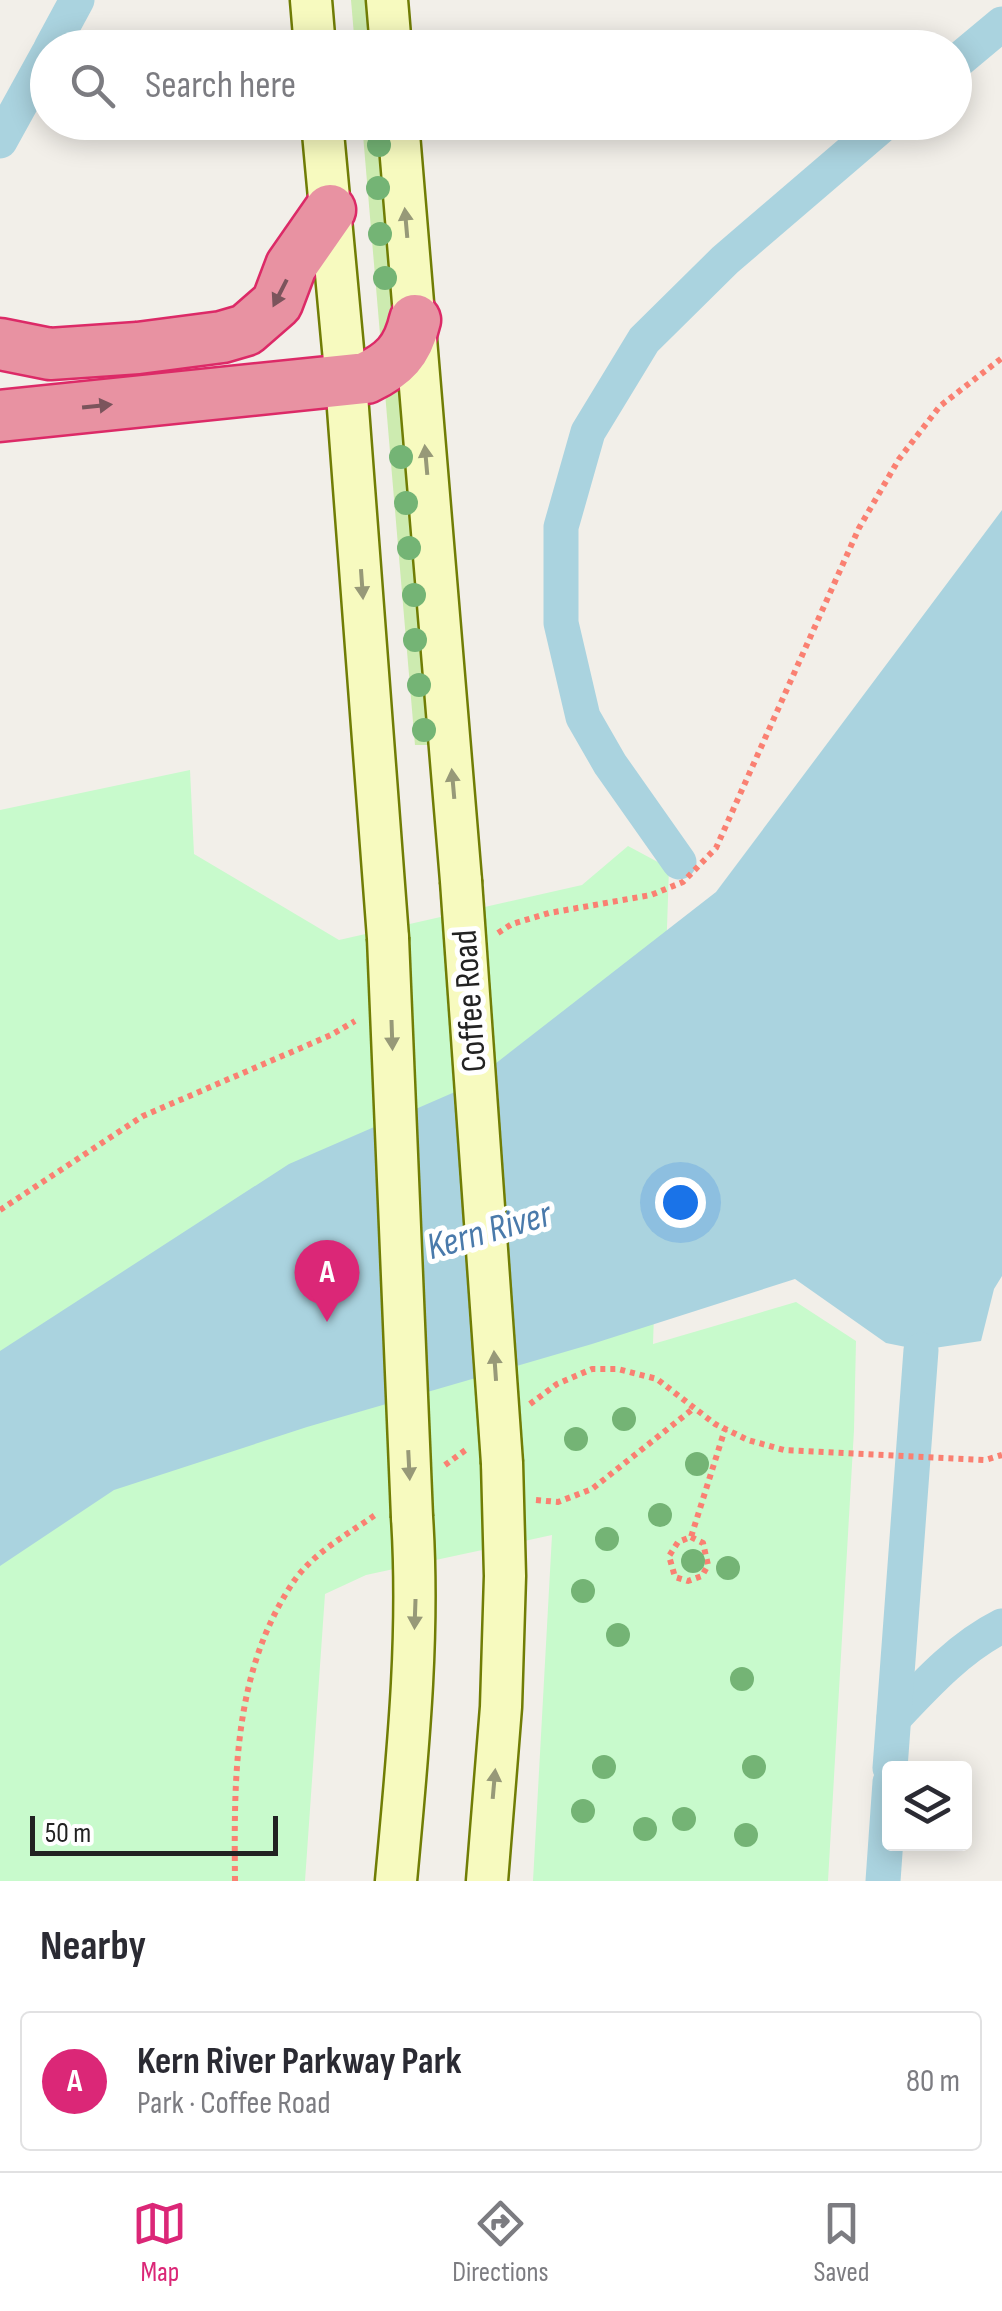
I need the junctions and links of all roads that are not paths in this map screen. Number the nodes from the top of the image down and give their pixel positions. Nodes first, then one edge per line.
1 (311, 0) edge
2 (386, 0) edge
3 (314, 30) edge
4 (389, 30) edge
5 (324, 140) edge
6 (400, 140) edge
7 (330, 210) junction
8 (415, 320) junction
9 (0, 344) edge
10 (346, 382) junction
11 (0, 416) edge
12 (396, 1881) edge
13 (486, 1881) edge

1 - 3 main road
2 - 4 main road
5 - 7 main road
8 -> 6 main road, Coffee Road
7 -> 9 highway
7 - 10 main road
8 - 10 highway
13 -> 8 main road, Coffee Road, bridge
11 -> 10 highway
10 -> 12 main road, bridge

